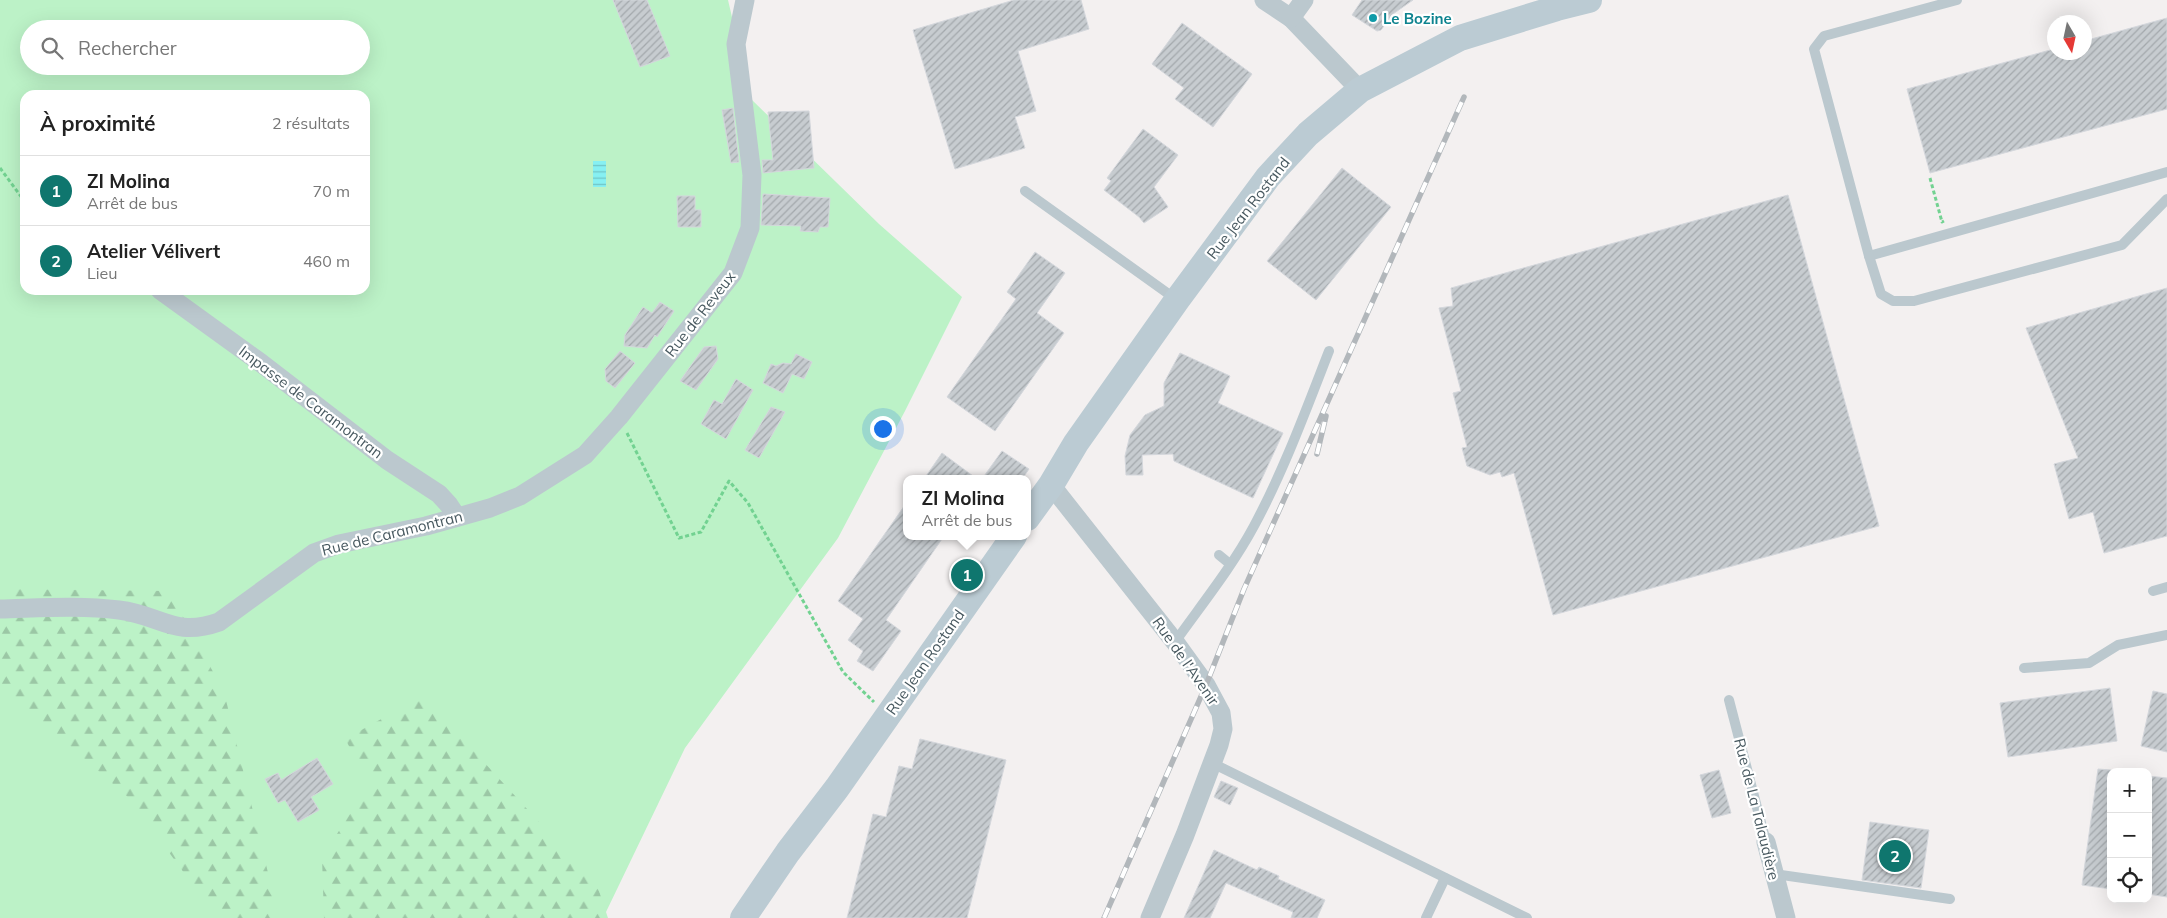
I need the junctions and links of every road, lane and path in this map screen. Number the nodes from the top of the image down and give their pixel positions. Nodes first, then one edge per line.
1 (745, 0) edge
2 (1264, 0) edge
3 (1304, 0) edge
4 (1589, 0) edge
5 (1957, 0) edge
6 (1291, 18) junction
7 (1360, 90) junction
8 (0, 168) edge
9 (2167, 172) edge
10 (1930, 178) dead end
11 (1026, 191) dead end
12 (20, 195) edge
13 (2167, 199) edge
14 (1951, 219) dead end
15 (1869, 256) junction
16 (167, 295) edge
17 (1177, 300) junction
18 (1329, 352) dead end
19 (619, 417) junction
20 (585, 455) joint
21 (1051, 485) junction
22 (1031, 512) edge
23 (457, 517) junction
24 (1011, 540) edge
25 (1219, 555) dead end
26 (1230, 564) junction
27 (2167, 587) edge
28 (2153, 591) dead end
29 (0, 609) edge
30 (2167, 635) edge
31 (1175, 642) junction
32 (2024, 668) dead end
33 (1729, 700) dead end
34 (887, 715) junction
35 (1212, 763) junction
36 (837, 788) junction
37 (1766, 842) joint
38 (1774, 874) junction
39 (1445, 878) junction
40 (1950, 899) dead end
41 (743, 918) edge
42 (762, 918) edge
43 (1150, 918) edge
44 (1426, 918) edge
45 (1527, 918) edge
46 (1786, 918) edge

1 - 19 street, Rue de Reveux
2 - 6 street
3 - 6 street
4 - 7 main road, Rue Jean Rostand
5 - 15 lane
6 - 7 street
7 - 17 main road, Rue Jean Rostand
8 - 12 path
9 - 15 lane
10 - 14 path
11 - 17 lane
13 - 15 lane
16 - 23 street, Impasse de Caramontran
17 - 21 main road, Rue Jean Rostand
18 - 26 lane
19 - 20 street, Rue de Reveux
19 - 34 path
20 - 23 street, Rue de Caramontran
21 - 22 main road, Rue Jean Rostand
21 - 31 street, Rue de l'Avenir
23 - 29 street, Rue de Caramontran
24 - 34 main road, Rue Jean Rostand
25 - 26 lane
26 - 31 lane
27 - 28 lane
30 - 32 lane
31 - 35 street, Rue de l'Avenir
33 - 37 lane, Rue de La Talaudière
34 - 36 main road, Rue Jean Rostand
35 - 39 lane
35 - 43 street, Rue de l'Avenir
36 - 41 main road, Rue Jean Rostand
36 - 42 main road, Rue Jean Rostand
37 - 38 street, Rue de La Talaudière
38 - 40 lane
38 - 46 street, Rue de La Talaudière
39 - 44 lane
39 - 45 lane

